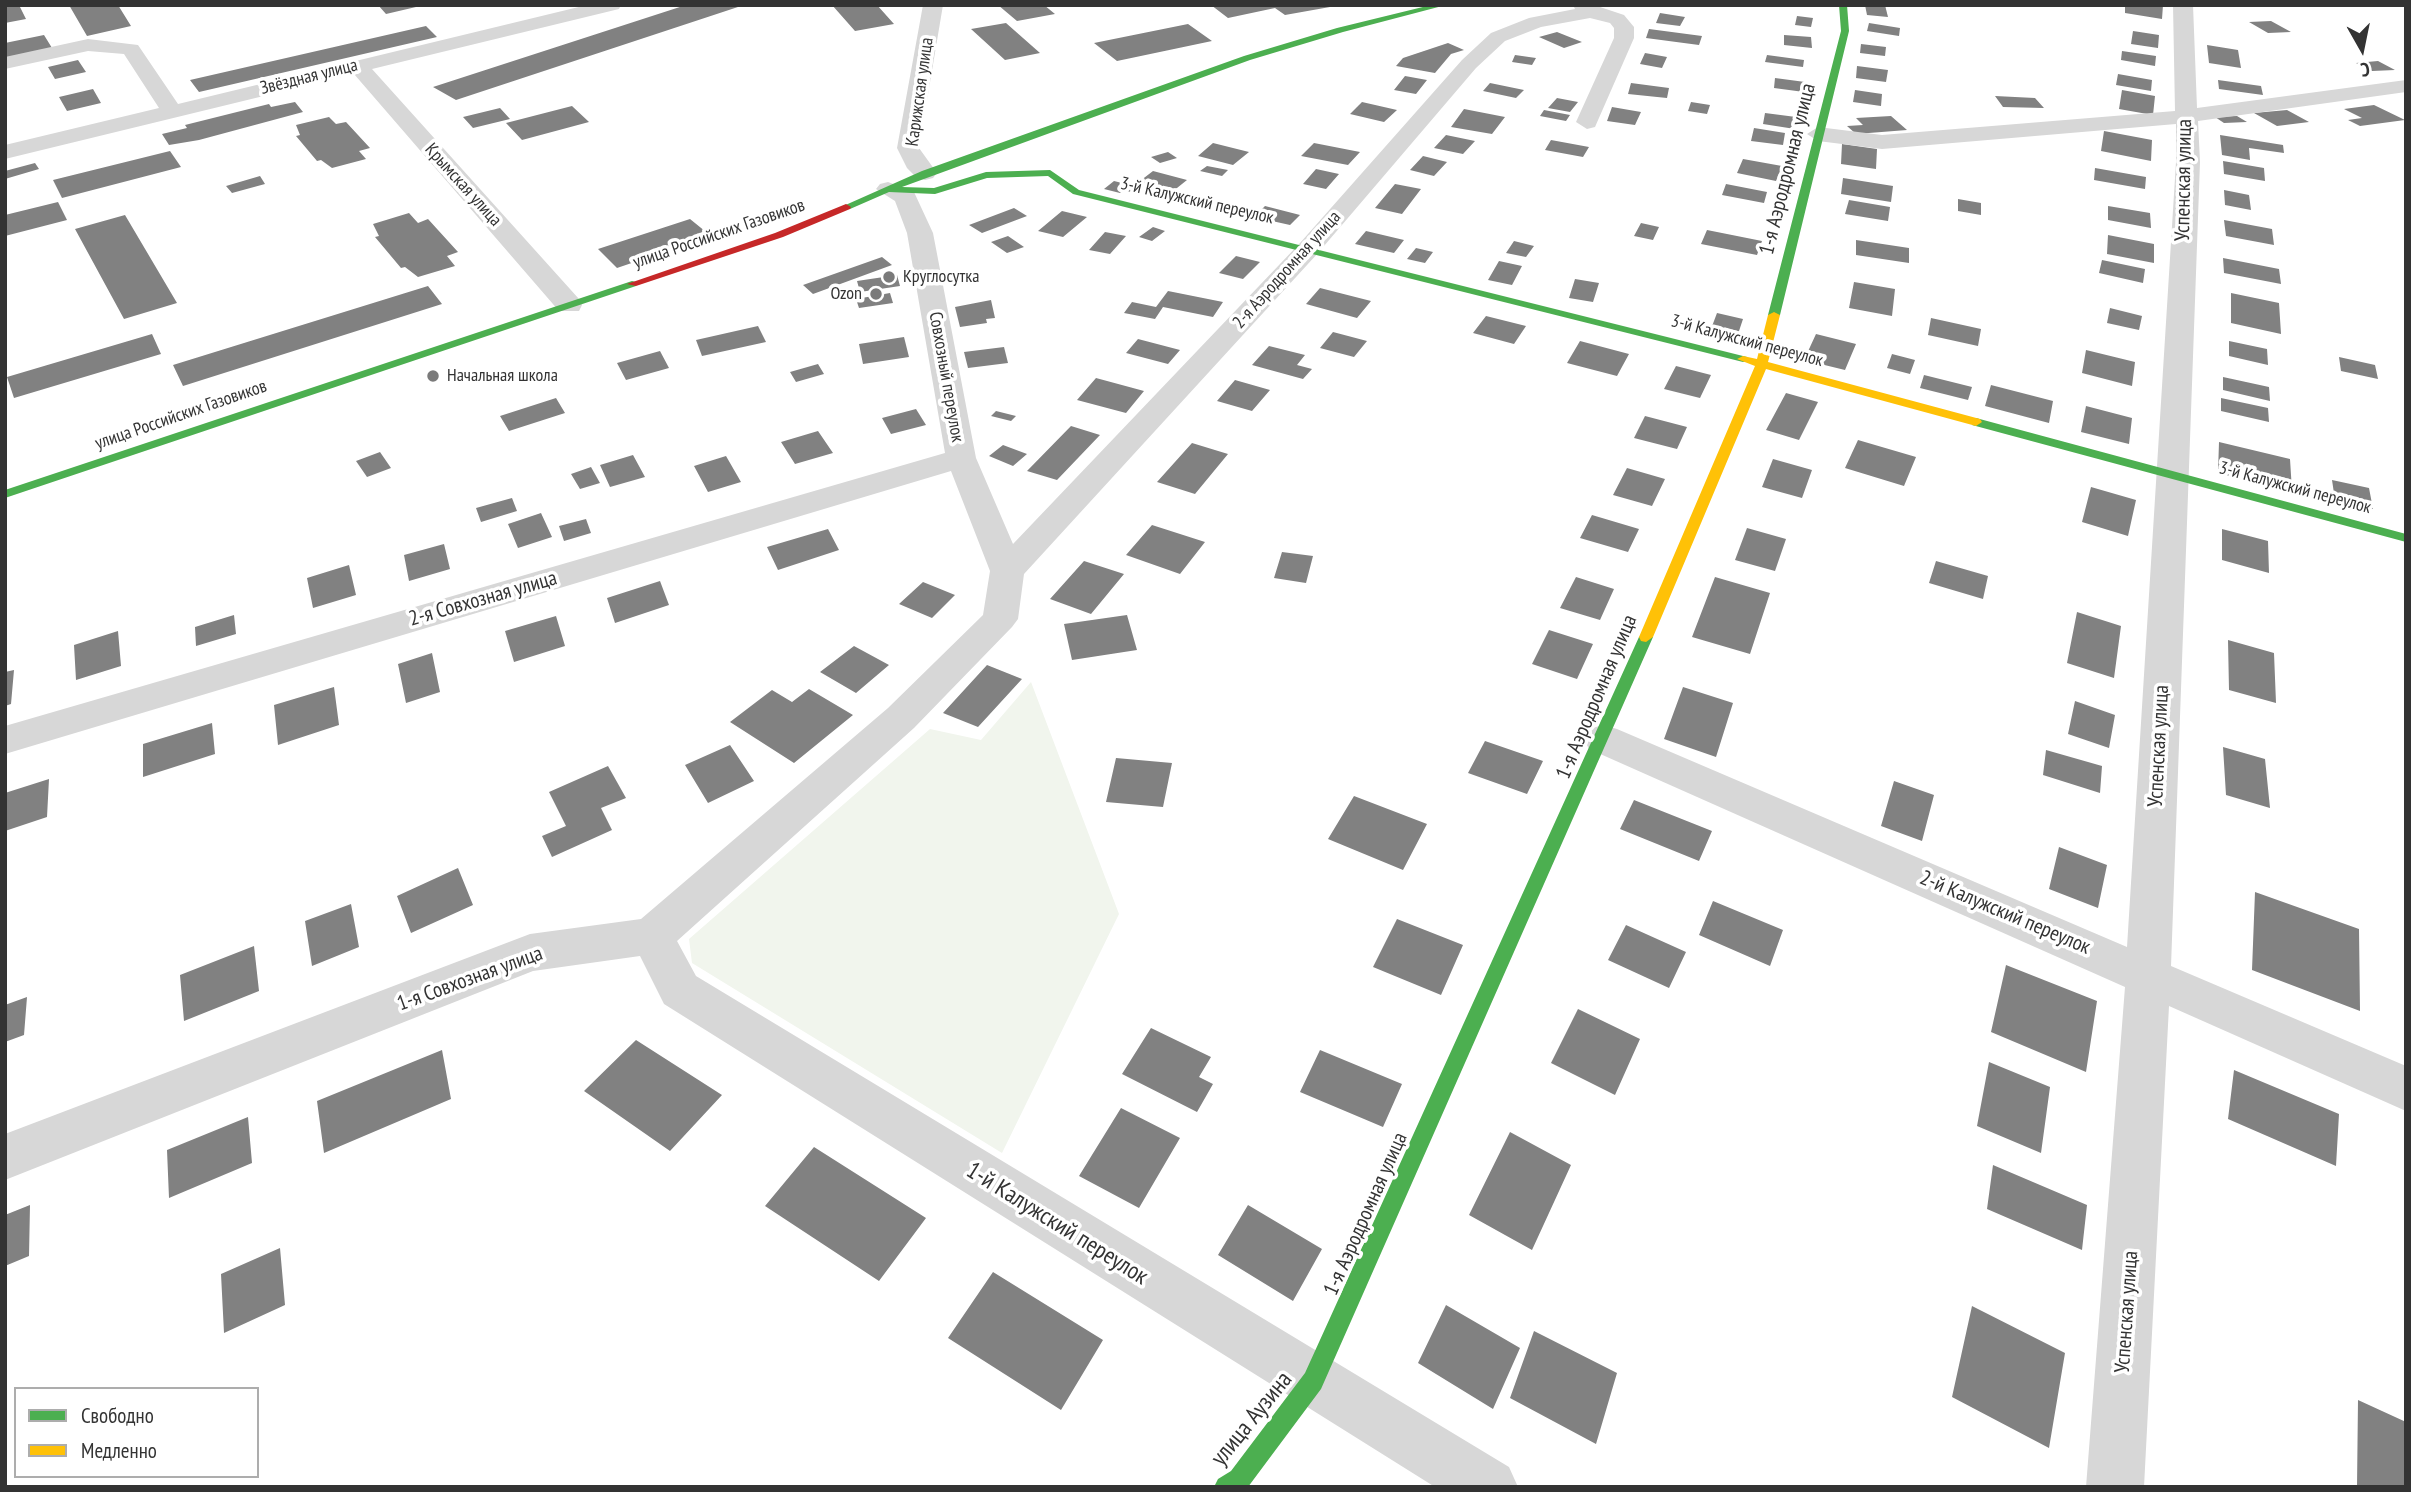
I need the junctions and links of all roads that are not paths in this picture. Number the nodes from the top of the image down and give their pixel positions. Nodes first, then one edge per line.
1 (612, 5) edge
2 (933, 5) edge
3 (1442, 5) edge
4 (1843, 5) edge
5 (2183, 5) edge
6 (1586, 9) edge
7 (5, 63) edge
8 (357, 65) junction
9 (2406, 86) edge
10 (171, 110) junction
11 (2186, 116) junction
12 (1587, 122) dead end
13 (1818, 134) junction
14 (5, 152) edge
15 (925, 173) junction
16 (888, 189) junction
17 (1309, 248) junction
18 (569, 305) junction
19 (1762, 364) junction
20 (961, 458) junction
21 (2171, 475) junction
22 (5, 494) edge
23 (2406, 538) edge
24 (1007, 571) junction
25 (1603, 739) junction
26 (5, 740) edge
27 (652, 936) junction
28 (2148, 975) junction
29 (2406, 1089) edge
30 (5, 1157) edge
31 (1313, 1381) junction
32 (1226, 1487) edge
33 (1489, 1487) edge
34 (2115, 1487) edge

1 - 8 street, Звёздная улица
2 - 15 street, Карижская улица
3 - 15 street, улица Российских Газовиков
4 - 13 street, 1-я Аэродромная улица
5 - 11 street, Успенская улица
6 - 12 street
6 - 17 street, 2-я Аэродромная улица
7 - 10 street
8 - 10 street, Звёздная улица
8 - 18 street, Крымская улица
9 - 11 street
10 - 14 street, Звёздная улица
11 - 13 street
11 - 21 street, Успенская улица
13 - 19 street, 1-я Аэродромная улица
15 - 16 street, улица Российских Газовиков
16 - 17 street, 3-й Калужский переулок
16 - 18 street, улица Российских Газовиков
16 - 20 street, Совхозный переулок
17 - 19 street, 3-й Калужский переулок
17 - 24 street, 2-я Аэродромная улица
18 - 22 street, улица Российских Газовиков
19 - 21 street, 3-й Калужский переулок
19 - 25 street, 1-я Аэродромная улица
20 - 24 street, Совхозный переулок
20 - 26 street, 2-я Совхозная улица
21 - 23 street, 3-й Калужский переулок
21 - 28 street, Успенская улица
24 - 27 street
25 - 28 street, 2-й Калужский переулок
25 - 31 street, 1-я Аэродромная улица
27 - 30 street, 1-я Совхозная улица
27 - 31 street, 1-й Калужский переулок
28 - 29 street, 2-й Калужский переулок
28 - 34 street, Успенская улица
31 - 32 street, улица Аузина
31 - 33 street, 1-й Калужский переулок

